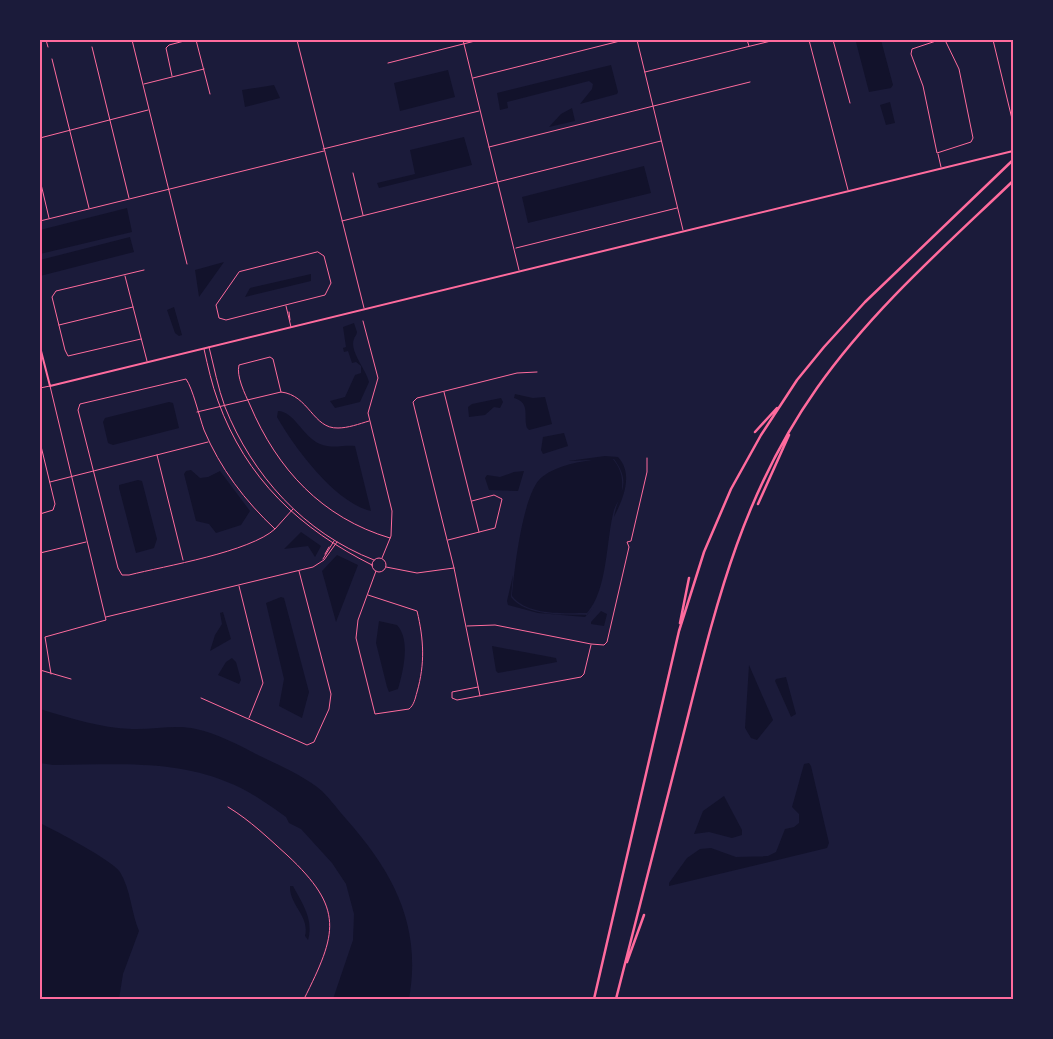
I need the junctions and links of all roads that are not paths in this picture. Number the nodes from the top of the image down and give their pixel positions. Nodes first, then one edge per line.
1 (46, 40) edge
2 (132, 40) edge
3 (188, 40) edge
4 (196, 40) edge
5 (297, 40) edge
6 (463, 40) edge
7 (479, 40) edge
8 (624, 40) edge
9 (636, 40) edge
10 (747, 40) edge
11 (776, 40) edge
12 (809, 40) edge
13 (833, 40) edge
14 (939, 40) edge
15 (946, 40) edge
16 (992, 40) edge
17 (464, 44) junction
18 (749, 46) junction
19 (92, 47) dead end
20 (48, 48) dead end
21 (52, 58) dead end
22 (388, 63) dead end
23 (204, 69) junction
24 (644, 72) junction
25 (172, 77) junction
26 (472, 78) junction
27 (750, 82) dead end
28 (143, 84) junction
29 (210, 94) dead end
30 (850, 103) dead end
31 (653, 106) junction
32 (149, 110) junction
33 (480, 111) junction
34 (1012, 112) edge
35 (110, 120) junction
36 (1013, 123) edge
37 (70, 130) junction
38 (40, 138) edge
39 (661, 141) junction
40 (489, 147) junction
41 (324, 150) junction
42 (1013, 151) edge
43 (937, 153) junction
44 (1013, 160) edge
45 (941, 168) junction
46 (353, 174) dead end
47 (40, 180) edge
48 (1013, 181) edge
49 (497, 182) junction
50 (168, 190) junction
51 (848, 190) junction
52 (129, 199) junction
53 (89, 208) junction
54 (677, 208) junction
55 (363, 215) junction
56 (50, 218) junction
57 (40, 221) edge
58 (342, 221) junction
59 (683, 231) junction
60 (514, 249) junction
61 (187, 264) dead end
62 (144, 270) dead end
63 (519, 271) junction
64 (125, 275) junction
65 (133, 306) junction
66 (286, 306) junction
67 (364, 308) junction
68 (363, 321) dead end
69 (58, 325) junction
70 (291, 327) junction
71 (141, 339) junction
72 (40, 347) edge
73 (209, 347) junction
74 (204, 349) junction
75 (147, 362) junction
76 (537, 372) dead end
77 (50, 386) junction
78 (40, 388) edge
79 (281, 392) junction
80 (443, 392) junction
81 (247, 400) junction
82 (781, 403) junction
83 (225, 405) junction
84 (220, 406) junction
85 (197, 412) junction
86 (370, 421) junction
87 (792, 428) junction
88 (755, 432) dead end
89 (40, 442) edge
90 (209, 442) junction
91 (157, 454) junction
92 (646, 458) dead end
93 (94, 470) junction
94 (71, 476) junction
95 (50, 482) junction
96 (472, 501) junction
97 (758, 504) dead end
98 (293, 509) junction
99 (291, 512) junction
100 (40, 514) edge
101 (275, 529) junction
102 (479, 532) junction
103 (390, 538) junction
104 (447, 540) junction
105 (87, 541) junction
106 (336, 541) junction
107 (333, 545) junction
108 (40, 553) edge
109 (382, 558) junction
110 (374, 560) junction
111 (183, 561) junction
112 (372, 565) junction
113 (386, 566) junction
114 (454, 568) junction
115 (299, 571) junction
116 (376, 571) junction
117 (689, 578) dead end
118 (239, 585) junction
119 (368, 595) junction
120 (106, 617) junction
121 (467, 626) junction
122 (679, 631) junction
123 (591, 644) junction
124 (40, 670) edge
125 (52, 674) junction
126 (71, 679) dead end
127 (479, 687) junction
128 (480, 696) junction
129 (201, 698) dead end
130 (249, 719) junction
131 (228, 807) dead end
132 (644, 916) dead end
133 (622, 975) junction
134 (304, 999) edge
135 (594, 999) edge
136 (616, 999) edge

1 - 20 street
2 - 28 street
3 - 25 street
4 - 23 street
5 - 41 street
6 - 17 street
7 - 17 street
8 - 26 street
9 - 24 street
10 - 18 street
11 - 18 street
12 - 51 street
13 - 30 street
14 - 43 street
15 - 43 street
16 - 34 street
17 - 22 street
17 - 26 street
18 - 24 street
19 - 35 street
21 - 37 street
23 - 25 street
23 - 29 street
24 - 31 street
25 - 28 street
26 - 33 street
27 - 31 street
28 - 32 street
31 - 39 street
31 - 40 street
32 - 35 street
32 - 50 street
33 - 40 street
33 - 41 street
34 - 36 street
35 - 37 street
35 - 52 street
37 - 38 street
37 - 53 street
39 - 49 street
39 - 54 street
40 - 49 street
41 - 50 street
41 - 58 street
42 - 45 street
43 - 45 street
44 - 82 highway
45 - 51 street
46 - 55 street
47 - 56 street
48 - 87 highway
49 - 55 street
49 - 60 street
50 - 52 street
50 - 61 street
51 - 59 street
52 - 53 street
53 - 56 street
54 - 59 street
54 - 60 street
55 - 58 street
56 - 57 street
58 - 67 street
59 - 63 street
60 - 63 street
62 - 64 street
63 - 67 street
64 - 65 street
64 - 69 street
65 - 69 street
65 - 71 street
66 - 66 street
66 - 70 street
67 - 70 street
68 - 86 street
69 - 71 street
70 - 73 street
71 - 75 street
72 - 77 street
73 - 74 street
73 - 83 street
74 - 75 street
74 - 84 street
75 - 77 street
76 - 80 street
77 - 78 street
77 - 94 street
79 - 81 street
79 - 81 street
79 - 86 street
80 - 96 street
80 - 104 street
81 - 83 street
81 - 103 street
82 - 88 highway
82 - 122 highway
83 - 84 street
83 - 98 street
84 - 85 street
84 - 99 street
85 - 90 street
85 - 93 street
86 - 103 street
87 - 97 highway
87 - 133 highway
89 - 95 street
90 - 91 street
90 - 101 street
91 - 93 street
91 - 111 street
92 - 123 street
93 - 94 street
93 - 111 street
94 - 95 street
94 - 105 street
95 - 100 street
96 - 102 street
96 - 102 street
98 - 99 street
98 - 106 street
99 - 101 street
99 - 107 street
101 - 111 street
102 - 104 street
103 - 109 street
104 - 114 street
105 - 108 street
105 - 120 street
106 - 107 street
106 - 110 street
107 - 112 street
107 - 115 street
109 - 110 street
109 - 113 street
110 - 112 street
112 - 116 street
113 - 114 street
113 - 116 street
114 - 121 street
115 - 118 street
115 - 130 street
116 - 119 street
117 - 122 highway
118 - 120 street
118 - 130 street
119 - 119 street
120 - 125 street
121 - 123 street
121 - 127 street
122 - 135 highway
123 - 128 street
124 - 125 street
125 - 126 street
127 - 128 street
127 - 128 street
129 - 130 street
131 - 134 street
132 - 133 highway
133 - 136 highway

